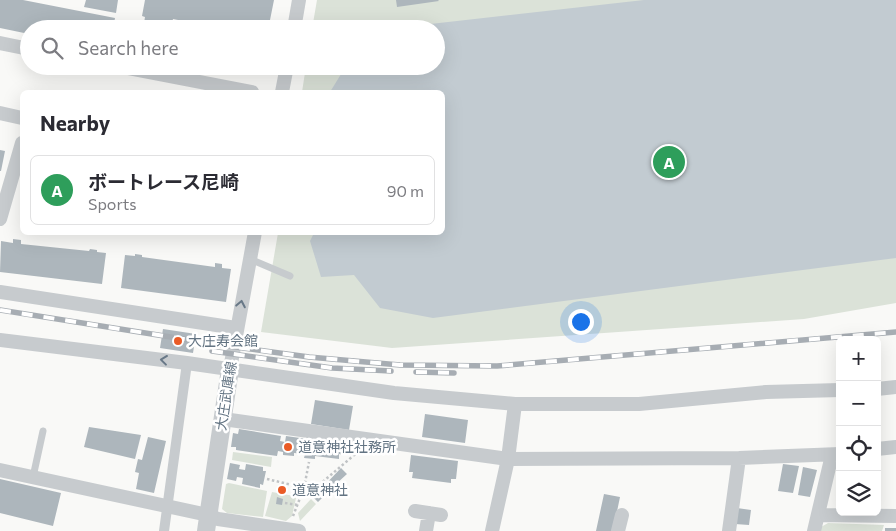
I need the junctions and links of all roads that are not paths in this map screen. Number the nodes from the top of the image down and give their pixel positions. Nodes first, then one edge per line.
1 (299, 0) edge
2 (296, 20) edge
3 (0, 43) edge
4 (20, 47) edge
5 (164, 75) edge
6 (285, 75) edge
7 (242, 90) edge
8 (282, 90) edge
9 (0, 114) edge
10 (20, 118) edge
11 (20, 150) edge
12 (0, 219) edge
13 (254, 235) edge
14 (250, 259) junction
15 (290, 276) dead end
16 (0, 292) edge
17 (236, 328) junction
18 (0, 340) edge
19 (187, 363) junction
20 (230, 369) junction
21 (896, 387) edge
22 (881, 389) edge
23 (836, 390) edge
24 (516, 404) junction
25 (222, 419) junction
26 (42, 431) dead end
27 (896, 447) edge
28 (881, 449) edge
29 (836, 454) edge
30 (739, 458) junction
31 (508, 459) junction
32 (0, 470) edge
33 (33, 477) junction
34 (167, 506) junction
35 (414, 511) dead end
36 (622, 515) dead end
37 (818, 515) junction
38 (896, 516) edge
39 (207, 523) edge
40 (294, 530) edge
41 (164, 531) edge
42 (426, 531) edge
43 (492, 531) edge
44 (618, 531) edge
45 (729, 531) edge
46 (814, 531) edge

1 - 2 street
3 - 4 street
5 - 7 street
6 - 8 street
9 - 10 street
11 - 12 street
13 - 14 street, 大庄武庫線
14 - 15 lane
17 -> 14 street, 大庄武庫線
16 - 17 street
17 - 20 street, 大庄武庫線
19 -> 18 street
19 - 20 street
19 - 34 street
20 - 24 street
20 - 25 street, 大庄武庫線
21 - 22 street
23 - 24 street
24 - 31 street
25 - 31 street
25 - 39 street, 大庄武庫線
26 - 33 lane
27 - 28 street
29 - 30 street
29 - 37 street
30 - 31 street
30 - 45 street
31 - 43 street
32 - 33 street
33 - 34 street
34 - 39 street
34 - 41 street
35 - 42 street
36 - 44 street
37 - 38 street
37 - 46 street
39 - 40 street

